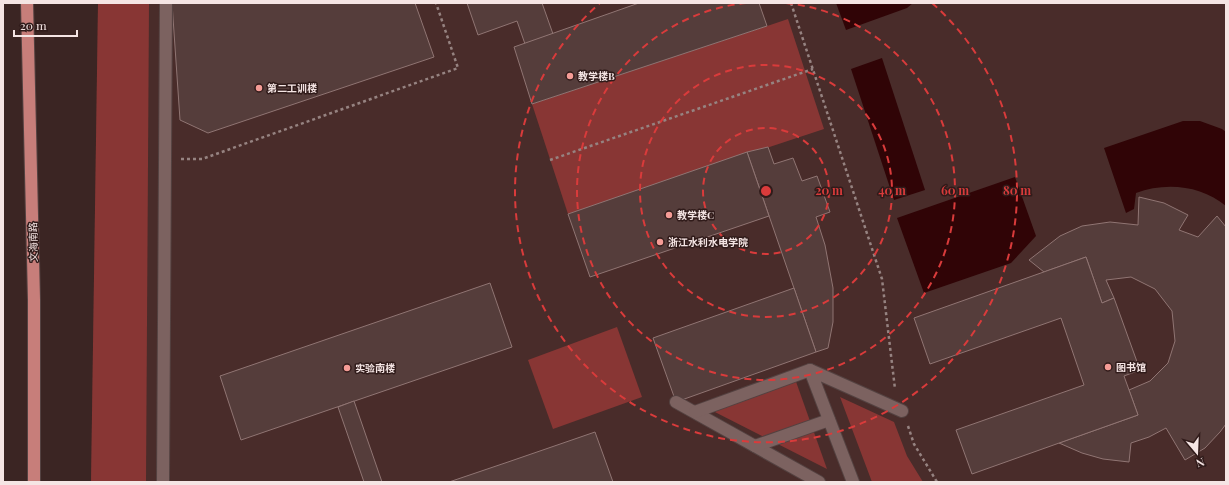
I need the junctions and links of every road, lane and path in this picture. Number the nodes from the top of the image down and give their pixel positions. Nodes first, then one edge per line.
1 (27, 3) edge
2 (166, 3) edge
3 (436, 3) edge
4 (791, 3) edge
5 (813, 69) junction
6 (166, 159) junction
7 (550, 160) dead end
8 (810, 370) junction
9 (676, 402) dead end
10 (902, 410) junction
11 (696, 412) junction
12 (829, 420) junction
13 (755, 446) junction
14 (34, 482) edge
15 (163, 482) edge
16 (819, 482) edge
17 (852, 482) edge
18 (937, 482) edge

1 - 14 main road, 文海南路
2 - 6 street
3 - 6 path
4 - 5 path
5 - 7 path
5 - 10 path
6 - 15 street
8 - 10 street
8 - 11 street
8 - 12 street
9 - 11 street
10 - 18 path
11 - 13 street
12 - 13 street
12 - 17 street
13 - 16 street

